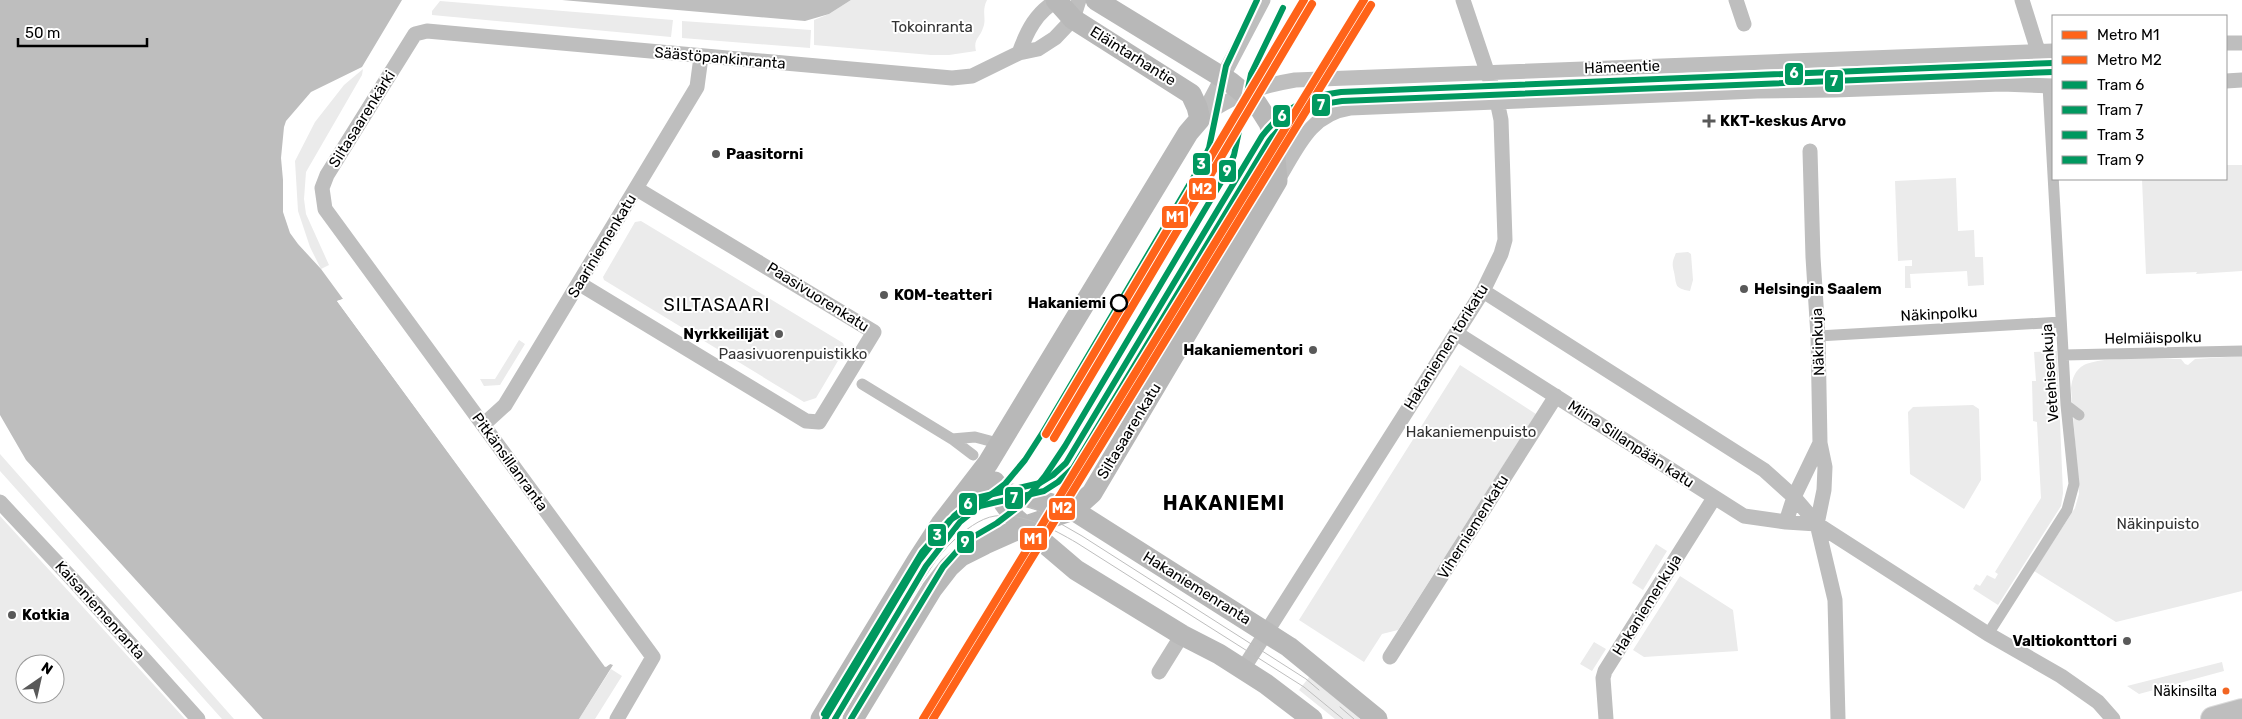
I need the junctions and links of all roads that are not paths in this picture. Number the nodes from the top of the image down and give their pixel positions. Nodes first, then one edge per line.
1 (1056, 0) edge
2 (1096, 0) edge
3 (1263, 0) edge
4 (1463, 0) edge
5 (1736, 0) edge
6 (2022, 0) edge
7 (1076, 9) edge
8 (1744, 24) dead end
9 (416, 34) joint
10 (2227, 43) edge
11 (2242, 43) edge
12 (2046, 51) edge
13 (1019, 53) junction
14 (701, 57) junction
15 (1488, 72) junction
16 (1223, 78) junction
17 (2242, 80) edge
18 (2227, 81) edge
19 (2050, 86) edge
20 (1245, 92) junction
21 (1498, 101) junction
22 (1200, 120) junction
23 (2052, 125) edge
24 (1810, 151) dead end
25 (2055, 180) edge
26 (1277, 181) junction
27 (637, 189) junction
28 (325, 209) joint
29 (580, 284) junction
30 (1483, 291) junction
31 (2062, 322) junction
32 (1456, 333) junction
33 (1818, 336) junction
34 (2242, 351) edge
35 (2064, 355) junction
36 (862, 384) dead end
37 (1556, 396) junction
38 (2066, 406) junction
39 (2079, 415) dead end
40 (483, 425) junction
41 (952, 439) junction
42 (990, 441) dead end
43 (1820, 443) junction
44 (981, 459) junction
45 (999, 492) junction
46 (964, 496) junction
47 (1794, 497) junction
48 (1714, 498) junction
49 (0, 502) edge
50 (1074, 510) junction
51 (1786, 522) junction
52 (1817, 524) junction
53 (1023, 527) junction
54 (1266, 632) junction
55 (1988, 634) junction
56 (1182, 635) junction
57 (1390, 658) dead end
58 (1243, 669) junction
59 (1159, 672) dead end
60 (2242, 711) edge
61 (198, 719) edge
62 (617, 719) edge
63 (821, 719) edge
64 (852, 719) edge
65 (1312, 719) edge
66 (1377, 719) edge
67 (1606, 719) edge
68 (1838, 719) edge
69 (2113, 719) edge
70 (2213, 719) edge

1 - 7 main road, Eläintarhantie
1 - 13 street
2 - 16 main road, Eläintarhantie
3 - 16 street
4 - 15 street, Hakaniemen torikatu
5 - 8 street
6 - 12 street
7 - 13 street, Säästöpankinranta
7 - 22 main road, Eläintarhantie
9 - 14 street, Säästöpankinranta
9 - 28 street, Siltasaarenkärki
10 - 11 street
12 - 15 street, Hämeentie
13 - 14 street, Säästöpankinranta
14 - 27 street, Saariniemenkatu
15 - 20 street, Hämeentie
15 - 21 street, Hakaniemen torikatu
16 - 20 main road
16 - 22 street
17 - 18 street
19 - 21 street, Hämeentie
19 - 23 street, Vetehisenkuja
20 - 22 street, Hämeentie
20 - 26 main road
21 - 26 street, Hämeentie
21 - 30 street, Hakaniemen torikatu
22 - 44 main road
24 - 33 street, Näkinkuja
25 - 31 street, Vetehisenkuja
26 - 50 main road, Siltasaarenkatu
27 - 29 street, Saariniemenkatu
27 - 29 street, Paasivuorenkatu
28 - 40 street, Pitkänsillanranta
29 - 40 street, Saariniemenkatu
30 - 32 street, Hakaniemen torikatu
30 - 47 street, Miina Sillanpään katu
31 - 33 street, Näkinpolku
31 - 35 street, Vetehisenkuja
32 - 37 street, Miina Sillanpään katu
32 - 54 street, Hakaniemen torikatu
33 - 43 street, Näkinkuja
34 - 35 street, Helmiäispolku
35 - 38 street, Vetehisenkuja
36 - 41 street
37 - 48 street, Miina Sillanpään katu
37 - 57 street, Viherniemenkatu
38 - 39 street
38 - 55 street, Vetehisenkuja
40 - 62 street, Pitkänsillanranta
41 - 42 street
41 - 44 street
43 - 47 street, Näkinkuja
43 - 52 street, Näkinkuja
44 - 45 main road
44 - 46 main road
45 - 46 main road, Hakaniemenranta
45 - 50 main road, Hakaniemenranta
45 - 53 main road
46 - 63 main road
47 - 51 street, Näkinkuja
47 - 52 street, Miina Sillanpään katu
48 - 51 street, Miina Sillanpään katu
48 - 67 street, Hakaniemenkuja
49 - 61 street, Kaisaniemenranta
50 - 53 main road, Siltasaarenkatu
50 - 54 main road, Hakaniemenranta
51 - 52 street, Miina Sillanpään katu
52 - 55 street, Miina Sillanpään katu
52 - 68 street, Näkinkuja
53 - 56 main road
53 - 64 main road, Siltasaarenkatu
54 - 58 street, Hakaniemen torikatu
54 - 66 main road, Hakaniemenranta
55 - 69 street, Miina Sillanpään katu
56 - 58 main road
56 - 59 street
58 - 65 main road
60 - 70 main road

